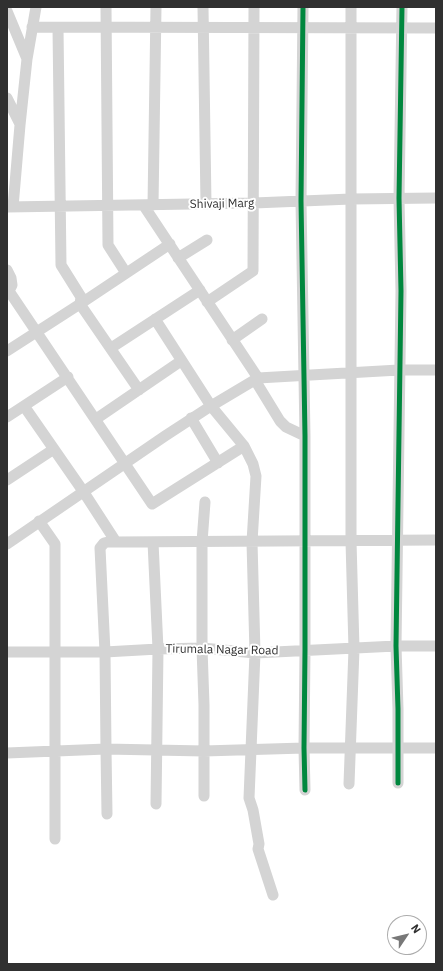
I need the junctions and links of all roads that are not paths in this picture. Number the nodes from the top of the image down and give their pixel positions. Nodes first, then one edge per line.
1 (36, 7) edge
2 (106, 7) edge
3 (156, 7) edge
4 (203, 7) edge
5 (254, 7) edge
6 (303, 7) edge
7 (351, 7) edge
8 (402, 7) edge
9 (7, 11) edge
10 (32, 27) junction
11 (203, 27) junction
12 (58, 28) junction
13 (105, 28) junction
14 (156, 28) junction
15 (253, 28) junction
16 (302, 28) junction
17 (350, 28) junction
18 (402, 28) junction
19 (436, 28) edge
20 (27, 59) junction
21 (7, 98) edge
22 (20, 125) junction
23 (399, 198) junction
24 (436, 198) edge
25 (350, 199) junction
26 (301, 201) junction
27 (206, 204) junction
28 (254, 204) junction
29 (106, 205) junction
30 (60, 206) junction
31 (148, 206) junction
32 (10, 207) edge
33 (207, 240) dead end
34 (170, 244) junction
35 (178, 258) junction
36 (7, 270) edge
37 (126, 273) junction
38 (200, 290) junction
39 (8, 291) edge
40 (207, 302) junction
41 (80, 304) junction
42 (155, 319) junction
43 (262, 319) dead end
44 (37, 332) junction
45 (232, 340) junction
46 (111, 348) junction
47 (7, 351) edge
48 (181, 361) junction
49 (399, 370) junction
50 (436, 370) edge
51 (351, 373) junction
52 (304, 374) junction
53 (68, 378) junction
54 (258, 378) junction
55 (140, 390) junction
56 (24, 406) junction
57 (211, 406) junction
58 (7, 417) edge
59 (191, 418) junction
60 (96, 419) junction
61 (305, 436) junction
62 (244, 446) junction
63 (54, 449) junction
64 (125, 463) junction
65 (218, 463) junction
66 (7, 480) edge
67 (83, 491) junction
68 (205, 502) dead end
69 (39, 521) junction
70 (436, 540) edge
71 (305, 541) junction
72 (351, 541) junction
73 (397, 541) junction
74 (116, 542) junction
75 (153, 542) junction
76 (202, 542) junction
77 (252, 542) junction
78 (7, 544) edge
79 (396, 646) junction
80 (436, 646) edge
81 (202, 648) junction
82 (158, 649) junction
83 (354, 649) junction
84 (305, 650) junction
85 (55, 651) junction
86 (7, 652) edge
87 (105, 652) junction
88 (255, 653) junction
89 (398, 747) junction
90 (304, 748) junction
91 (350, 748) junction
92 (436, 748) edge
93 (106, 749) junction
94 (251, 749) junction
95 (157, 750) junction
96 (56, 751) junction
97 (204, 751) junction
98 (7, 753) edge
99 (398, 782) dead end
100 (349, 784) dead end
101 (305, 790) dead end
102 (204, 796) dead end
103 (156, 804) dead end
104 (107, 814) dead end
105 (55, 839) dead end
106 (273, 895) dead end

1 - 10 street
2 - 13 street
3 - 14 street
4 - 11 street
5 - 15 street
6 - 16 street
7 - 17 street
8 - 18 street
9 - 20 street
10 - 12 street
10 - 20 street
11 - 14 street
11 - 15 street
11 - 27 street
12 - 13 street
12 - 30 street
13 - 14 street
13 - 29 street
14 - 31 street
15 - 16 street
15 - 28 street
16 - 17 street
16 - 26 street
17 - 18 street
17 - 25 street
18 - 19 street
18 - 23 street
20 - 22 street
21 - 22 street
22 - 32 street
23 - 24 street, Shivaji Marg
23 - 25 street, Shivaji Marg
23 - 49 street
25 - 26 street, Shivaji Marg
25 - 51 street
26 - 28 street, Shivaji Marg
26 - 52 street
27 - 28 street, Shivaji Marg
27 - 31 street, Shivaji Marg
28 - 40 street
29 - 30 street, Shivaji Marg
29 - 31 street, Shivaji Marg
29 - 37 street
30 - 32 street, Shivaji Marg
30 - 41 street
31 - 34 street
33 - 35 street
34 - 35 street
34 - 37 street
35 - 38 street
36 - 39 street
37 - 41 street
38 - 40 street
38 - 42 street
39 - 44 street
40 - 45 street
41 - 44 street
41 - 46 street
42 - 46 street
42 - 48 street
43 - 45 street
44 - 47 street
44 - 53 street
45 - 54 street
46 - 55 street
48 - 55 street
48 - 57 street
49 - 50 street
49 - 51 street
49 - 73 street
51 - 52 street
51 - 72 street
52 - 54 street
52 - 61 street
53 - 56 street
53 - 60 street
54 - 57 street
54 - 61 street
55 - 60 street
56 - 58 street
56 - 63 street
57 - 59 street
57 - 62 street
59 - 64 street
59 - 65 street
60 - 64 street
61 - 71 street
62 - 65 street
62 - 77 street
63 - 66 street
63 - 67 street
64 - 65 street
64 - 67 street
67 - 69 street
67 - 74 street
68 - 76 street
69 - 78 street
69 - 85 street
70 - 73 street
71 - 72 street
71 - 77 street
71 - 84 street
72 - 73 street
72 - 83 street
73 - 79 street
74 - 75 street
74 - 87 street
75 - 76 street
75 - 82 street
76 - 77 street
76 - 81 street
77 - 88 street
79 - 80 street, Tirumala Nagar Road
79 - 83 street, Tirumala Nagar Road
79 - 89 street
81 - 82 street, Tirumala Nagar Road
81 - 88 street, Tirumala Nagar Road
81 - 97 street
82 - 87 street, Tirumala Nagar Road
82 - 95 street
83 - 84 street, Tirumala Nagar Road
83 - 91 street
84 - 88 street, Tirumala Nagar Road
84 - 90 street
85 - 86 street, Tirumala Nagar Road
85 - 87 street, Tirumala Nagar Road
85 - 96 street
87 - 93 street
88 - 94 street
89 - 91 street
89 - 92 street
89 - 99 street
90 - 91 street
90 - 94 street
90 - 101 street
91 - 100 street
93 - 95 street
93 - 96 street
93 - 104 street
94 - 97 street
94 - 106 street
95 - 97 street
95 - 103 street
96 - 98 street
96 - 105 street
97 - 102 street

